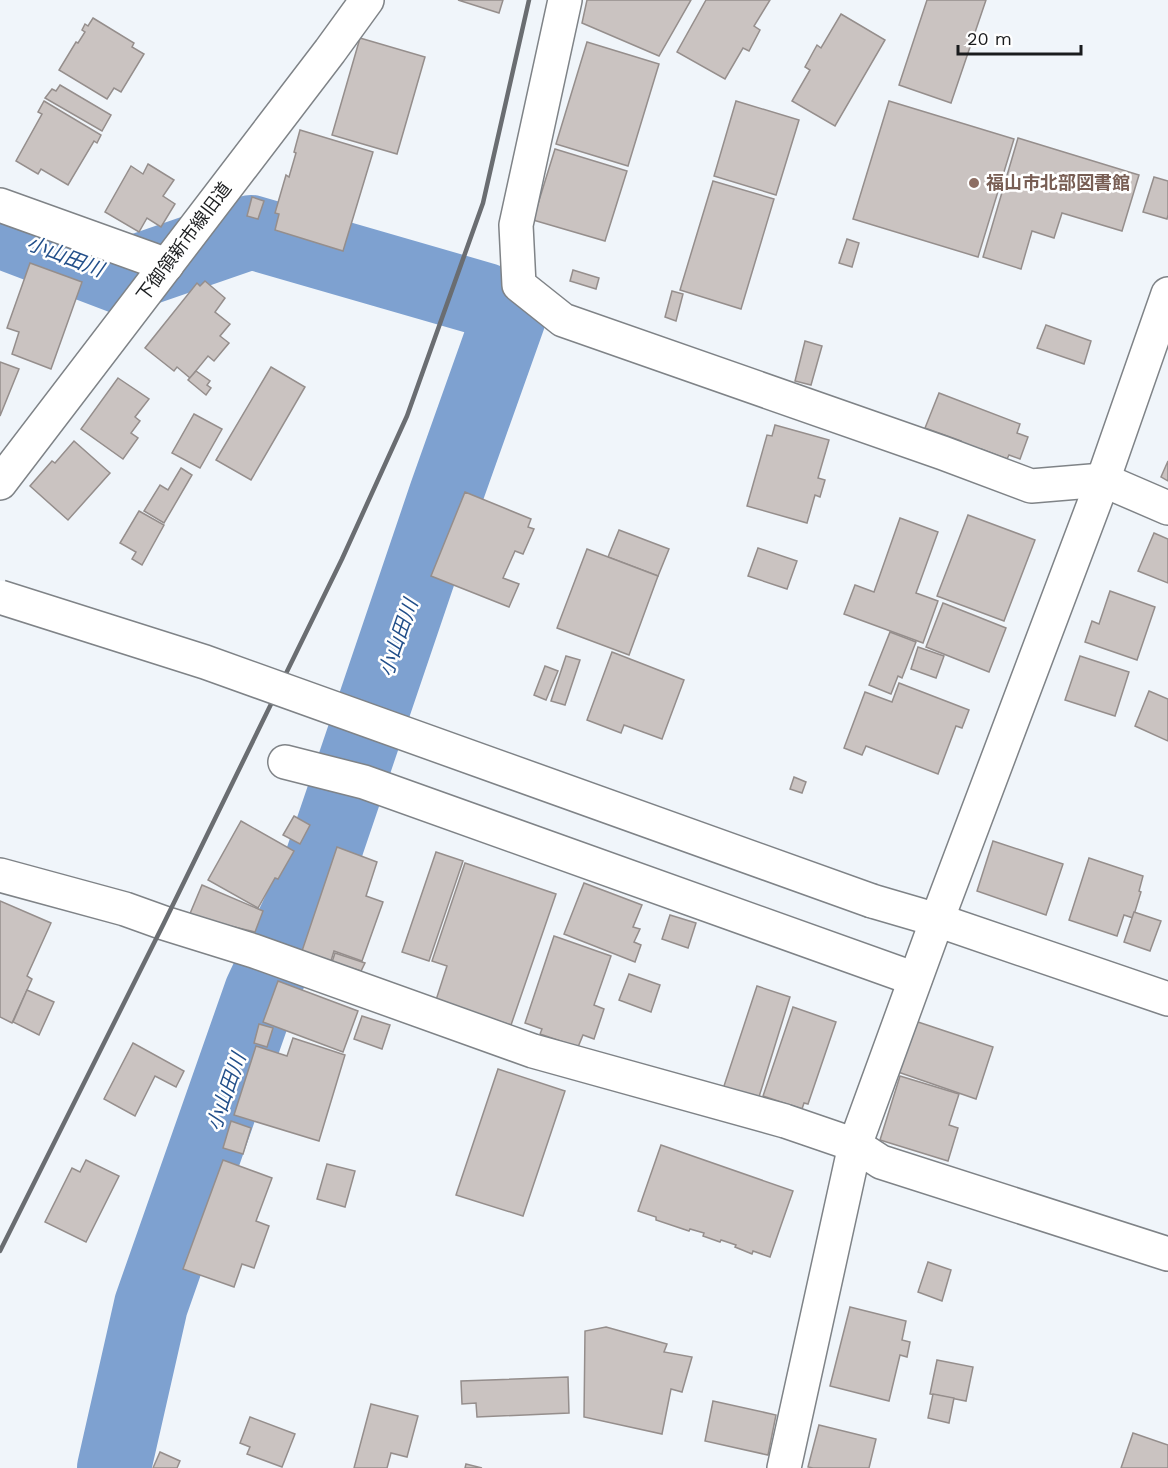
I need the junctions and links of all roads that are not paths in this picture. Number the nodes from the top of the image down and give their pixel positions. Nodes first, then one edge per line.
1 (367, 0) edge
2 (565, 0) edge
3 (0, 205) edge
4 (167, 265) junction
5 (1168, 294) edge
6 (1103, 480) junction
7 (0, 483) edge
8 (1168, 508) edge
9 (0, 597) edge
10 (285, 762) dead end
11 (0, 875) edge
12 (937, 920) junction
13 (915, 979) junction
14 (1168, 999) edge
15 (855, 1145) junction
16 (1168, 1254) edge
17 (784, 1468) edge

1 - 4 street, 下御領新市線旧道
2 - 6 street
3 - 4 street
4 - 7 street, 下御領新市線旧道
5 - 6 street
6 - 8 street
6 - 12 street
9 - 12 street, bridge
10 - 13 street
11 - 15 street
12 - 13 street
12 - 14 street
13 - 15 street
15 - 16 street
15 - 17 street

